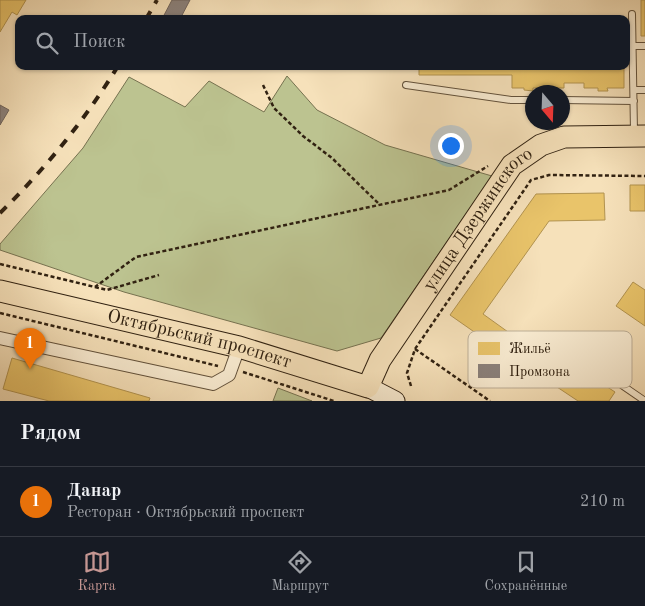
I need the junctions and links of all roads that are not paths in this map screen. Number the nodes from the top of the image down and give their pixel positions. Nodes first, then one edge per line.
1 (632, 14) dead end
2 (633, 46) junction
3 (645, 46) edge
4 (406, 85) dead end
5 (634, 90) junction
6 (645, 90) edge
7 (525, 100) edge
8 (570, 100) edge
9 (634, 101) junction
10 (640, 136) edge
11 (0, 291) edge
12 (0, 338) edge
13 (239, 347) junction
14 (368, 387) junction
15 (627, 388) edge
16 (645, 400) edge
17 (395, 401) edge

1 - 2 lane
2 - 3 lane
2 - 5 lane
4 - 7 lane
5 - 6 lane
5 - 9 lane
8 - 9 lane
9 - 10 lane
10 - 14 main road, улица Дзержинского
11 - 13 main road, Октябрьский проспект
12 - 13 street
13 - 14 main road, Октябрьский проспект
14 - 17 main road, Октябрьский проспект
15 - 16 lane

